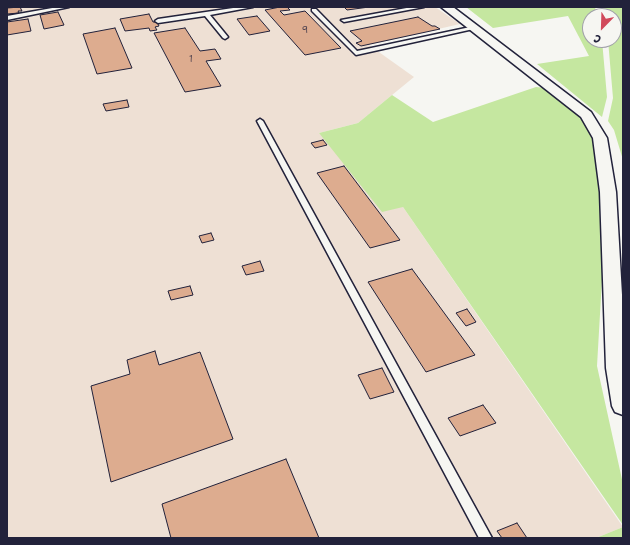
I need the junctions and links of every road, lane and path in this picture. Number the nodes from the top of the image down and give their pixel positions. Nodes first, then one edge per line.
1 (66, 7) edge
2 (250, 7) edge
3 (421, 7) edge
4 (446, 7) edge
5 (314, 10) dead end
6 (206, 14) junction
7 (7, 18) edge
8 (344, 20) dead end
9 (158, 22) dead end
10 (475, 28) junction
11 (224, 37) dead end
12 (260, 121) dead end
13 (623, 406) edge
14 (486, 538) edge

1 - 7 lane
2 - 6 lane
3 - 8 lane
4 - 10 street
5 - 10 lane
6 - 9 lane
6 - 11 lane
10 - 13 street
12 - 14 lane

